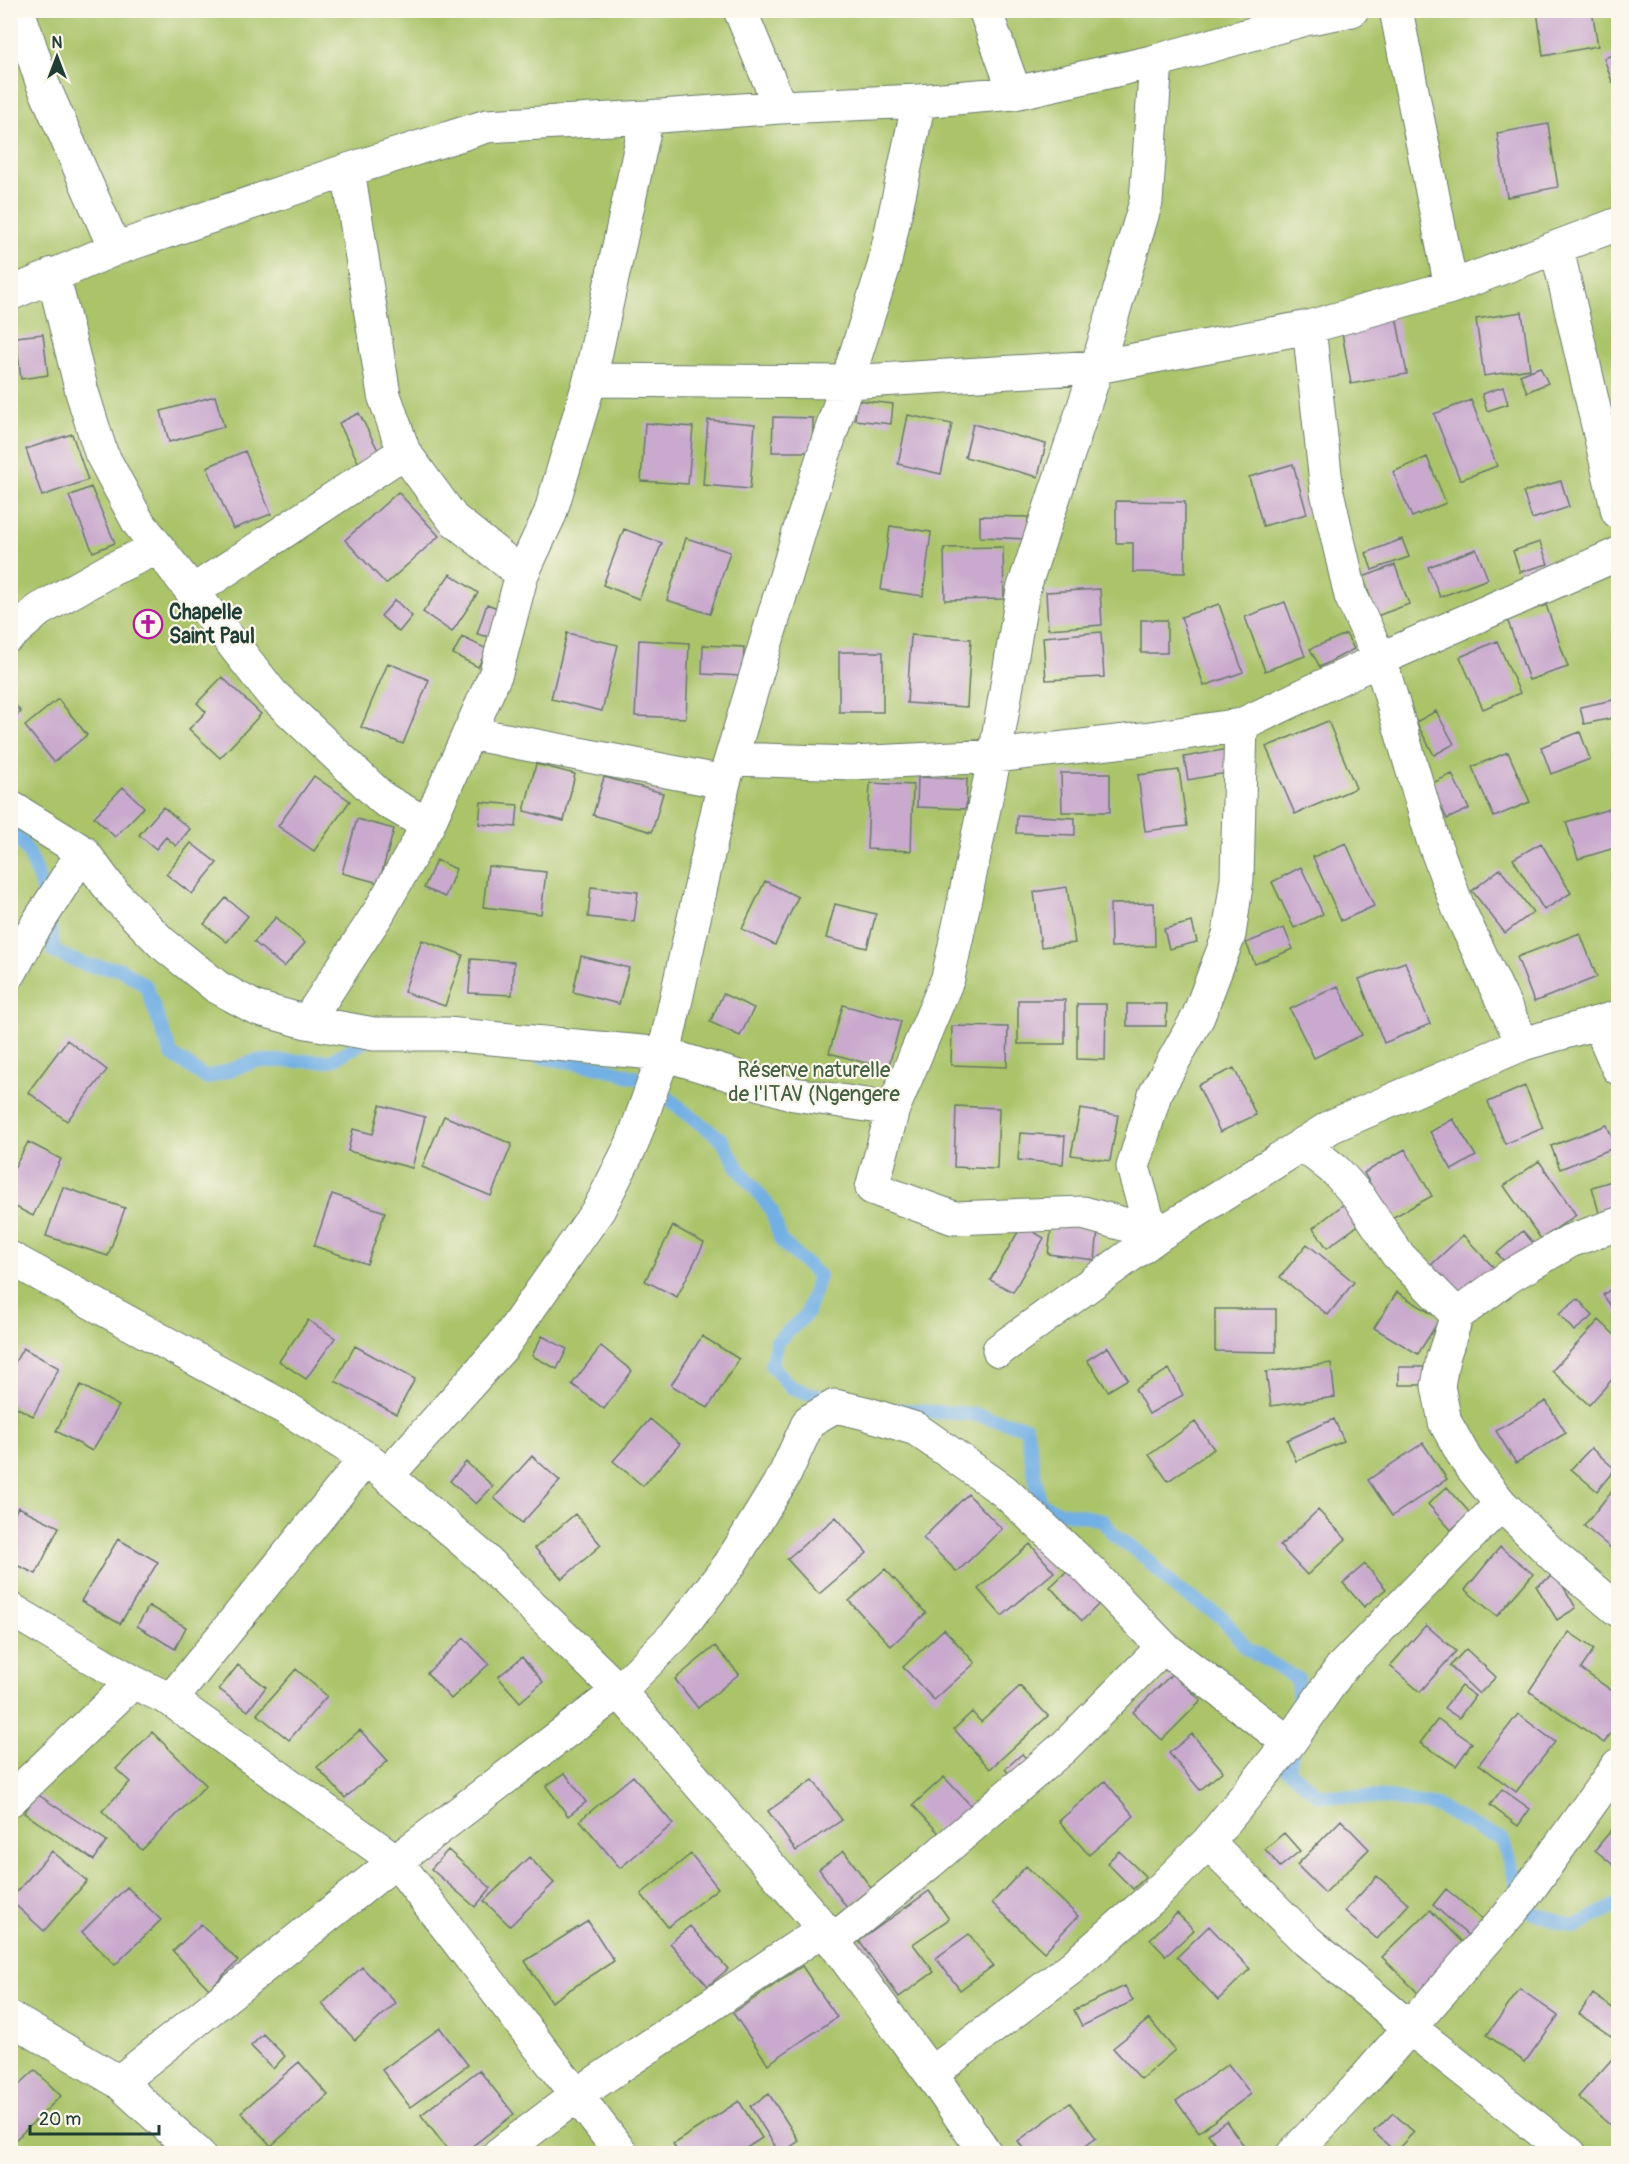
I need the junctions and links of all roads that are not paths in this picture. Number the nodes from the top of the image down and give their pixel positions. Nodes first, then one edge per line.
1 (18, 10) edge
2 (740, 10) edge
3 (984, 10) edge
4 (1352, 10) edge
5 (1396, 10) edge
6 (1303, 15) edge
7 (1156, 61) junction
8 (1015, 93) junction
9 (919, 101) junction
10 (780, 107) junction
11 (647, 117) junction
12 (348, 170) junction
13 (1618, 224) edge
14 (115, 249) junction
15 (1557, 249) junction
16 (53, 274) junction
17 (1451, 286) junction
18 (10, 294) edge
19 (1309, 327) junction
20 (1097, 367) junction
21 (590, 380) junction
22 (847, 382) junction
23 (404, 452) junction
24 (1618, 512) edge
25 (157, 548) junction
26 (1618, 554) edge
27 (522, 574) junction
28 (192, 592) junction
29 (10, 634) edge
30 (1380, 659) junction
31 (1241, 725) junction
32 (469, 733) junction
33 (995, 756) junction
34 (728, 770) junction
35 (10, 807) edge
36 (428, 825) junction
37 (75, 864) junction
38 (10, 973) edge
39 (1609, 1020) edge
40 (307, 1022) junction
41 (1523, 1044) junction
42 (664, 1054) junction
43 (1618, 1068) edge
44 (893, 1109) junction
45 (1302, 1144) junction
46 (1618, 1224) edge
47 (1160, 1234) junction
48 (10, 1258) edge
49 (1457, 1315) junction
50 (999, 1350) dead end
51 (376, 1467) junction
52 (1501, 1504) junction
53 (10, 1609) edge
54 (1618, 1610) edge
55 (1163, 1647) junction
56 (133, 1682) junction
57 (619, 1692) junction
58 (171, 1700) junction
59 (1289, 1743) junction
60 (1618, 1765) edge
61 (10, 1800) edge
62 (1208, 1842) junction
63 (396, 1862) junction
64 (828, 1935) junction
65 (10, 2018) edge
66 (1409, 2027) junction
67 (932, 2074) junction
68 (119, 2082) junction
69 (577, 2095) junction
70 (198, 2154) edge
71 (499, 2154) edge
72 (622, 2154) edge
73 (986, 2154) edge
74 (1293, 2154) edge
75 (1570, 2154) edge

1 - 14 street
2 - 10 street
3 - 8 street
4 - 6 street
5 - 17 street
6 - 7 street
7 - 8 street
7 - 20 street
8 - 9 street
9 - 10 street
9 - 22 street
10 - 11 street
11 - 12 street
11 - 21 street
12 - 14 street
12 - 23 street
13 - 15 street
14 - 16 street
15 - 17 street
15 - 24 street
16 - 18 street
16 - 25 street
17 - 19 street
19 - 20 street
19 - 30 street
20 - 22 street
20 - 33 street
21 - 22 street
21 - 27 street
22 - 34 street
23 - 27 street
23 - 28 street
25 - 28 street
25 - 29 street
26 - 30 street
27 - 32 street
28 - 36 street
30 - 31 street
30 - 41 street
31 - 33 street
31 - 47 street
32 - 34 street
32 - 36 street
33 - 34 street
33 - 44 street
34 - 42 street
35 - 37 street
36 - 40 street
37 - 38 street
37 - 40 street
39 - 41 street
39 - 43 street
40 - 42 street
41 - 45 street
42 - 44 street
42 - 51 street
44 - 47 street
45 - 47 street
45 - 49 street
46 - 49 street
47 - 50 street
48 - 51 street
49 - 52 street
51 - 57 street
51 - 58 street
52 - 54 street
52 - 59 street
53 - 56 street
55 - 57 street
55 - 59 street
55 - 64 street
56 - 58 street
56 - 61 street
57 - 63 street
57 - 64 street
58 - 63 street
59 - 62 street
60 - 66 street
62 - 66 street
62 - 67 street
63 - 68 street
63 - 69 street
64 - 67 street
64 - 69 street
65 - 68 street
66 - 74 street
66 - 75 street
67 - 73 street
68 - 70 street
69 - 71 street
69 - 72 street

